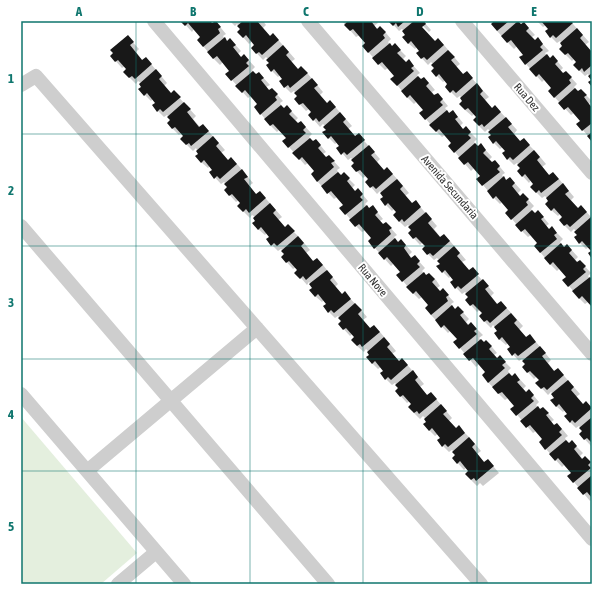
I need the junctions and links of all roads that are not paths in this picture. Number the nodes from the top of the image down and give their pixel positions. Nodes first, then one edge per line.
1 (154, 21) edge
2 (308, 21) edge
3 (462, 21) edge
4 (21, 85) edge
5 (592, 173) edge
6 (21, 226) edge
7 (257, 328) junction
8 (592, 354) edge
9 (21, 394) edge
10 (171, 401) junction
11 (87, 471) junction
12 (592, 539) edge
13 (156, 552) junction
14 (118, 584) edge
15 (184, 584) edge
16 (328, 584) edge
17 (481, 584) edge

1 - 12 street, Rua Nove
2 - 8 street, Avenida Secundaria
3 - 5 street, Rua Dez
4 - 7 street
6 - 10 street
7 - 10 street
7 - 17 street
9 - 11 street
10 - 11 street
10 - 16 street
11 - 13 street
13 - 14 street
13 - 15 street

